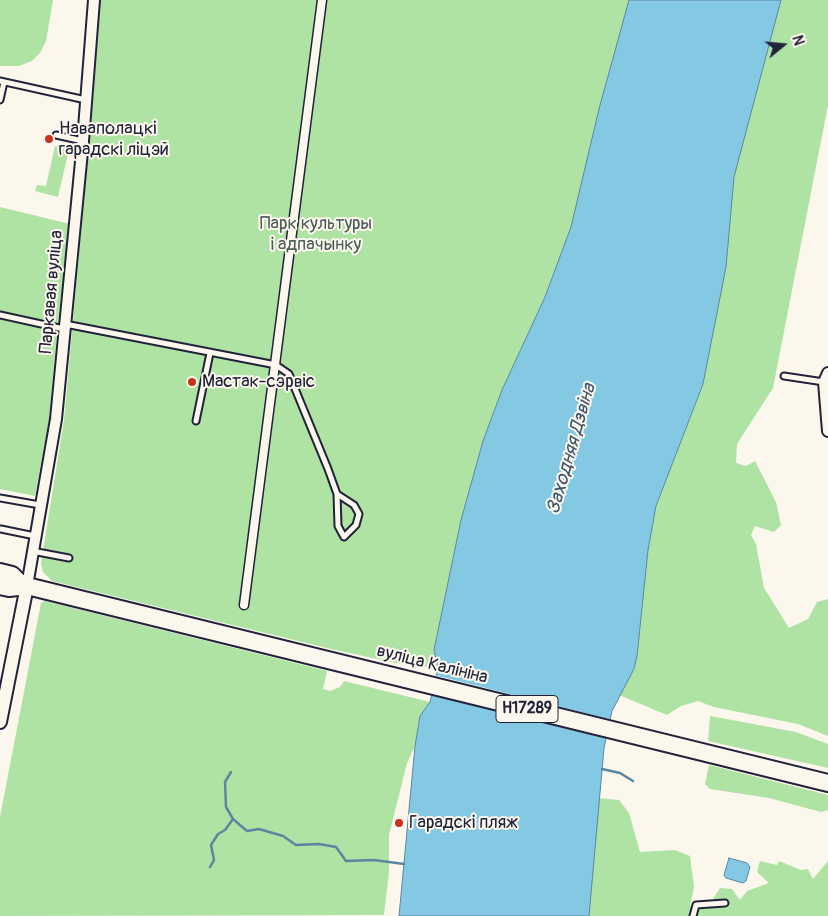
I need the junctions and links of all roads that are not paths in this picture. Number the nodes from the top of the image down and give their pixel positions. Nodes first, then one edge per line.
1 (94, 0) edge
2 (322, 0) edge
3 (2, 81) edge
4 (0, 100) edge
5 (87, 100) junction
6 (56, 135) dead end
7 (83, 141) junction
8 (0, 315) edge
9 (65, 326) junction
10 (210, 353) junction
11 (276, 365) junction
12 (784, 376) dead end
13 (826, 377) edge
14 (196, 421) dead end
15 (828, 431) edge
16 (337, 494) junction
17 (0, 498) edge
18 (40, 505) junction
19 (1, 529) edge
20 (35, 536) junction
21 (32, 550) junction
22 (69, 558) dead end
23 (0, 572) edge
24 (0, 586) edge
25 (26, 586) junction
26 (244, 605) dead end
27 (0, 722) edge
28 (828, 783) edge
29 (725, 902) dead end
30 (693, 916) edge

1 - 5 street, Паркавая вуліца
2 - 11 street
3 - 4 lane
3 - 5 lane
5 - 7 street, Паркавая вуліца
6 - 7 lane
7 - 9 street, Паркавая вуліца
8 - 9 lane
9 - 10 lane
9 - 18 street, Паркавая вуліца
10 - 11 lane
10 - 14 lane
11 - 16 lane
11 - 26 street
12 - 13 lane
13 - 15 street
16 - 16 lane
17 - 18 lane
18 - 20 street, Паркавая вуліца
19 - 20 lane
20 - 21 street, Паркавая вуліца
21 - 22 lane
21 - 25 street, Паркавая вуліца
23 - 25 main road, вуліца Калініна / Н17289
24 - 25 main road, вуліца Калініна / Н17289
25 - 27 street
25 - 28 main road, вуліца Калініна / Н17289
29 - 30 lane

